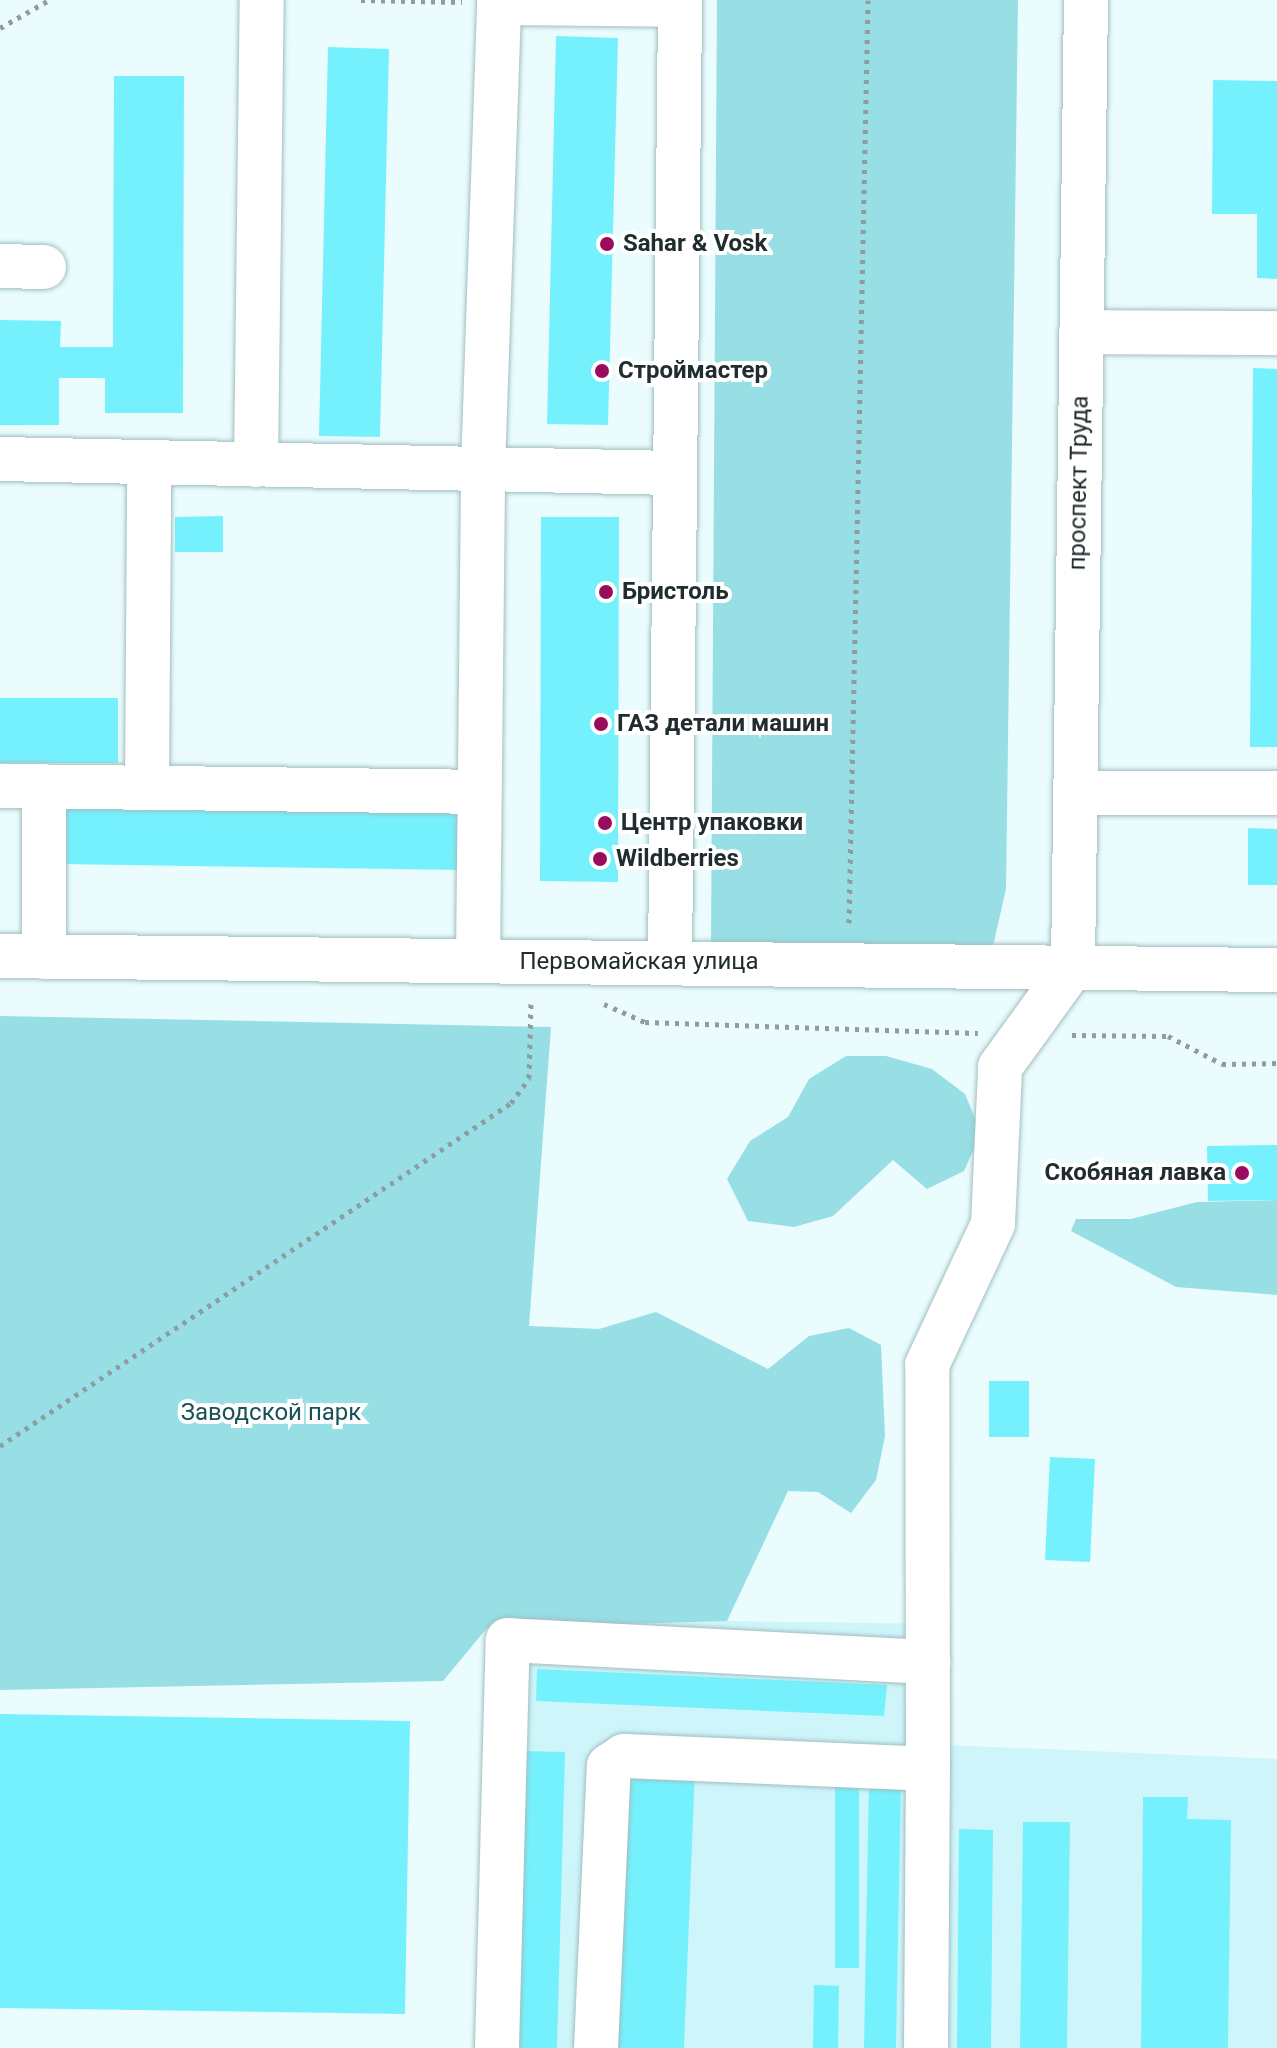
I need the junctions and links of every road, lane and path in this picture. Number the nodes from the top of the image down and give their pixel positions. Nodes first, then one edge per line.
1 (49, 0) edge
2 (262, 0) edge
3 (361, 0) edge
4 (868, 0) edge
5 (1086, 0) edge
6 (680, 2) edge
7 (499, 3) junction
8 (0, 28) edge
9 (0, 266) edge
10 (44, 267) dead end
11 (1081, 332) junction
12 (1277, 333) edge
13 (0, 459) edge
14 (149, 464) junction
15 (256, 465) junction
16 (483, 467) junction
17 (675, 473) junction
18 (0, 786) edge
19 (44, 786) junction
20 (147, 788) junction
21 (479, 792) junction
22 (1075, 793) junction
23 (1277, 793) edge
24 (849, 923) dead end
25 (0, 956) edge
26 (44, 957) junction
27 (478, 960) junction
28 (670, 962) junction
29 (1073, 966) junction
30 (1277, 970) edge
31 (531, 998) dead end
32 (592, 999) dead end
33 (1023, 1034) junction
34 (1277, 1063) edge
35 (0, 1446) edge
36 (928, 1662) junction
37 (928, 1769) junction
38 (497, 2048) edge
39 (596, 2048) edge
40 (926, 2048) edge

1 - 8 path
2 - 15 street
3 - 7 path
4 - 24 path
5 - 11 street, проспект Труда
6 - 7 street
6 - 17 street
7 - 16 street
9 - 10 street
11 - 12 street
11 - 22 street, проспект Труда
13 - 14 street
14 - 15 street
14 - 20 street
15 - 16 street
16 - 17 street
16 - 21 street
17 - 28 street
18 - 19 street
19 - 20 street
19 - 26 street
20 - 21 street
21 - 27 street
22 - 23 street
22 - 29 street, проспект Труда
25 - 26 street, Первомайская улица
26 - 27 street, Первомайская улица
27 - 28 street, Первомайская улица
28 - 29 street, Первомайская улица
29 - 30 street, Первомайская улица
29 - 33 street
31 - 35 path
32 - 33 path
33 - 34 path
33 - 36 street
36 - 37 street
36 - 38 street
37 - 39 street
37 - 40 street

